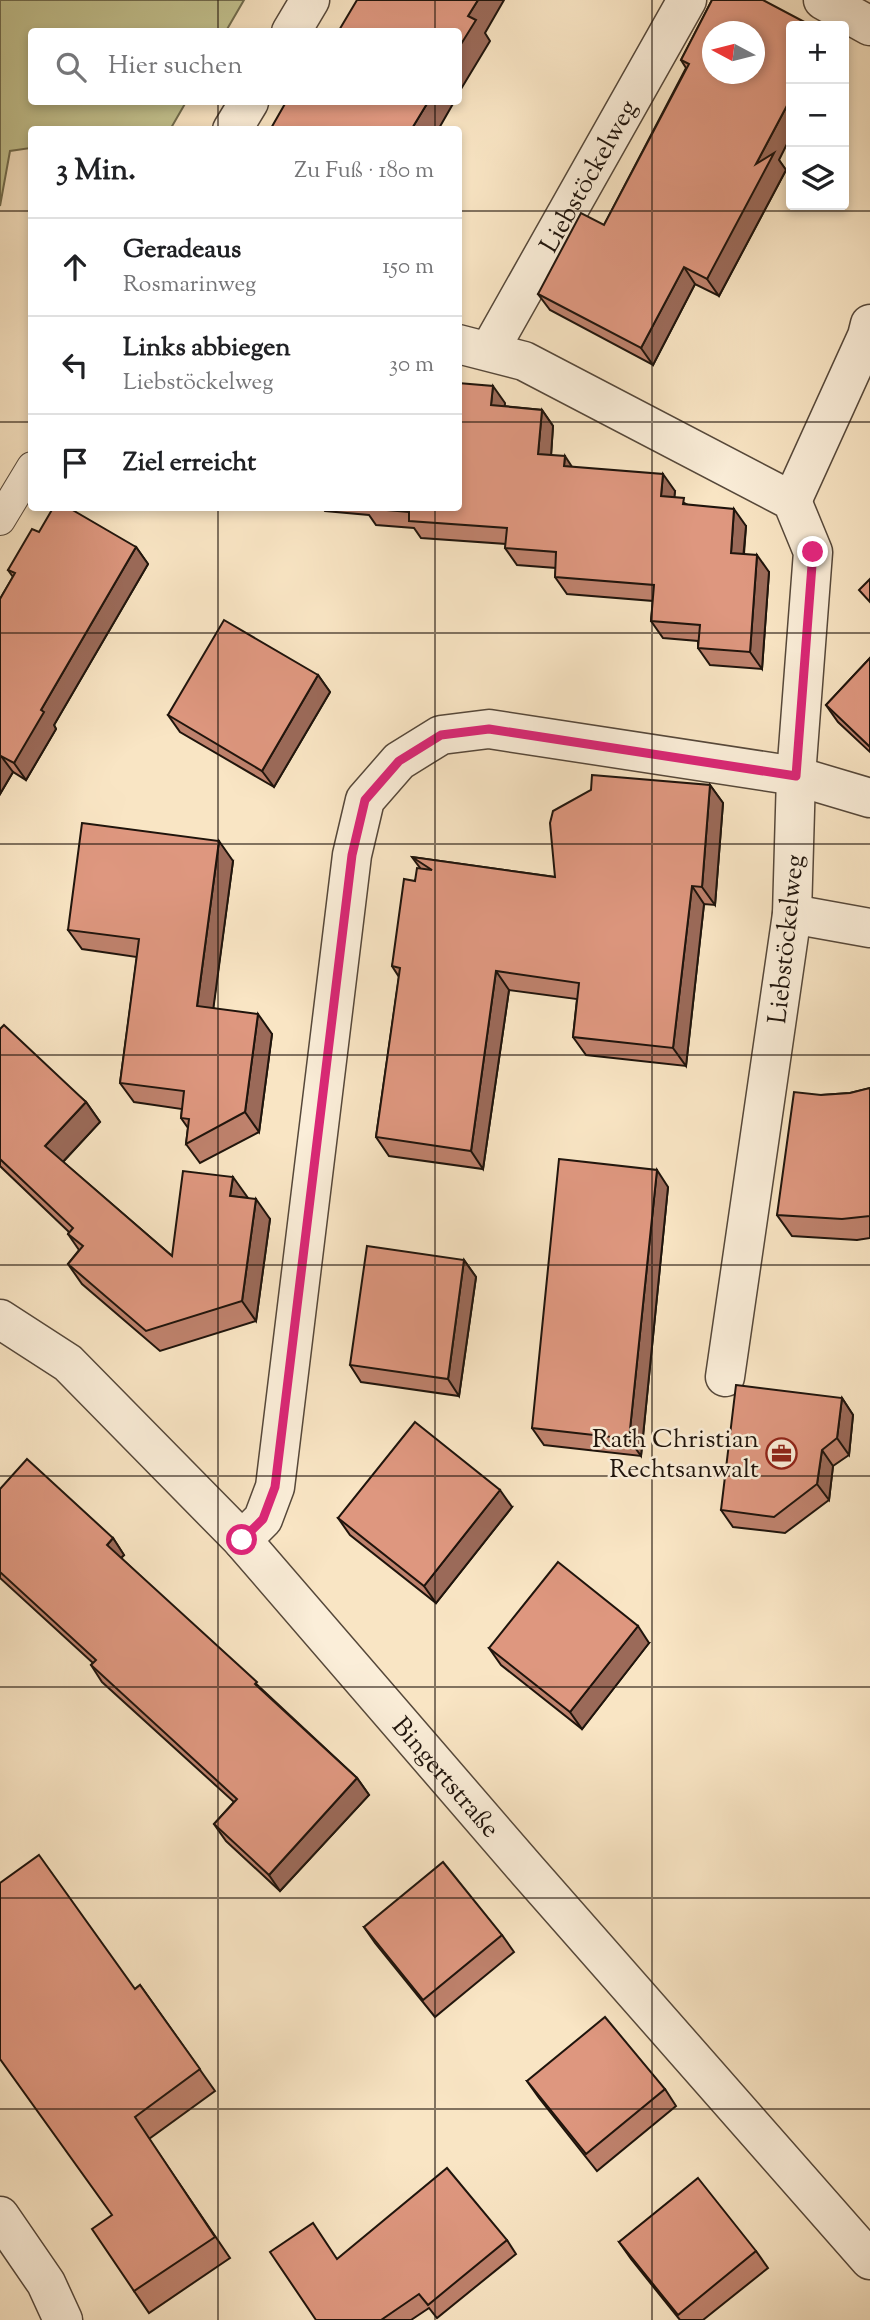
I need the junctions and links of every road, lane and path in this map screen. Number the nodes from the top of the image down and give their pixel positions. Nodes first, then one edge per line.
1 (310, 0) edge
2 (687, 0) edge
3 (823, 0) edge
4 (870, 26) edge
5 (293, 28) edge
6 (247, 105) edge
7 (234, 126) edge
8 (870, 324) edge
9 (474, 347) edge
10 (28, 474) edge
11 (792, 501) junction
12 (0, 520) edge
13 (796, 776) junction
14 (870, 798) edge
15 (792, 914) junction
16 (870, 928) edge
17 (0, 1319) edge
18 (725, 1377) dead end
19 (242, 1540) junction
20 (0, 2216) edge
21 (870, 2260) edge
22 (64, 2320) edge

1 - 5 street
2 - 9 street, Liebstöckelweg
3 - 4 street
6 - 7 street
8 - 11 street
9 - 11 street, Liebstöckelweg
10 - 12 lane
11 - 13 street, Liebstöckelweg
13 - 14 street
13 - 15 street, Liebstöckelweg
13 - 19 street
15 - 16 street
15 - 18 street, Liebstöckelweg
17 - 19 street, Bingertstraße
19 - 21 street, Bingertstraße
20 - 22 street

